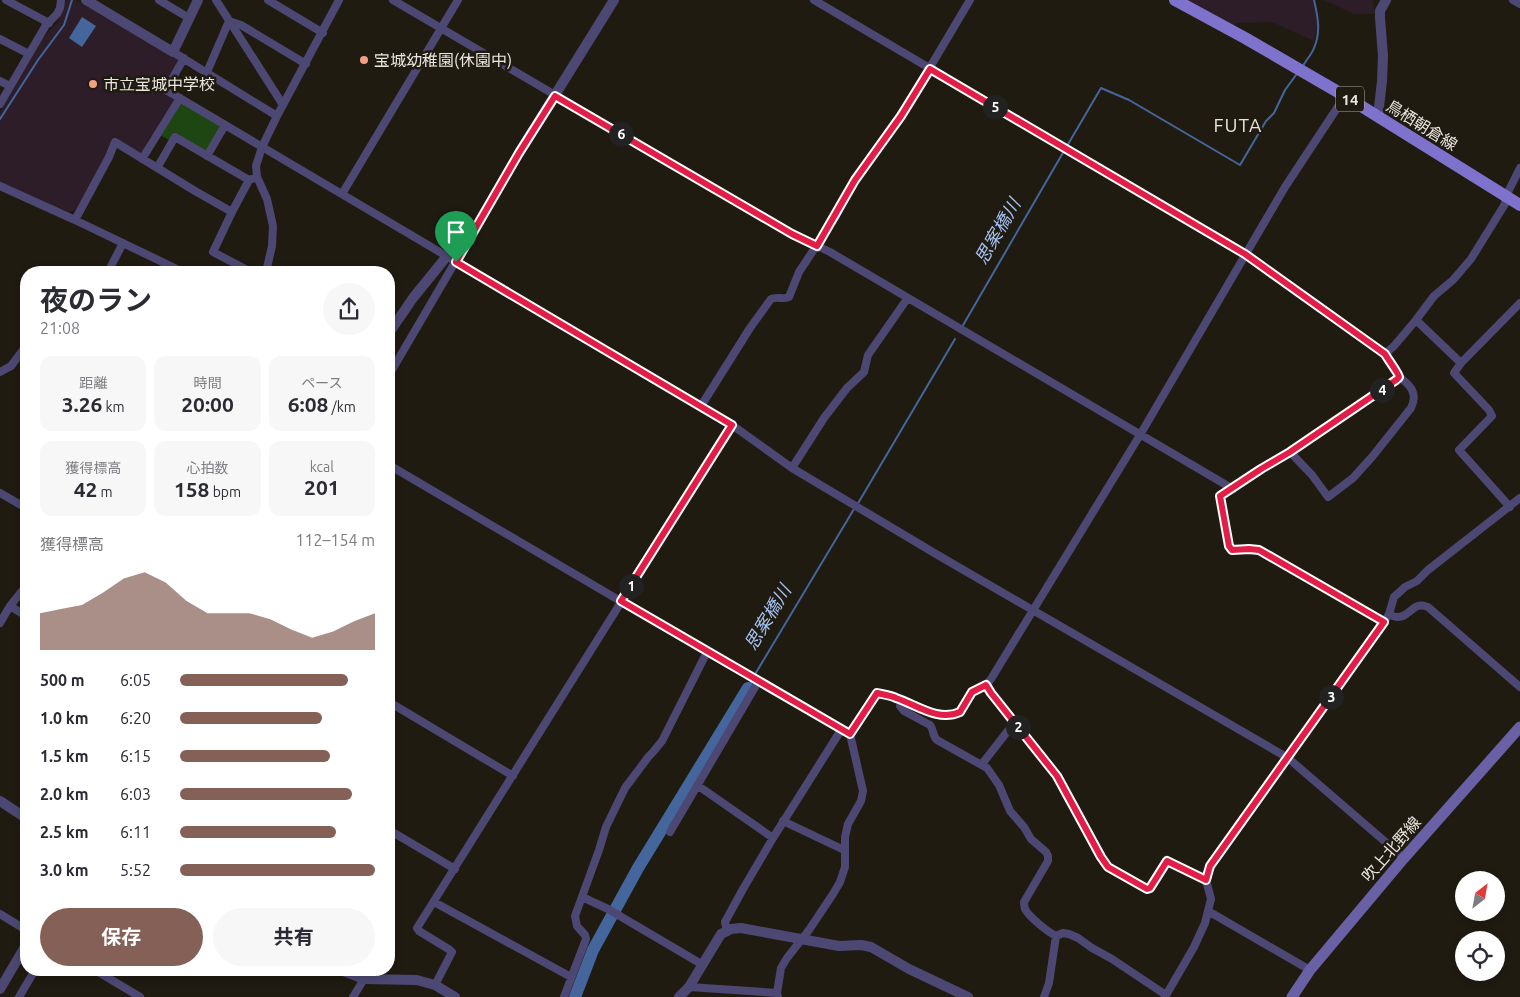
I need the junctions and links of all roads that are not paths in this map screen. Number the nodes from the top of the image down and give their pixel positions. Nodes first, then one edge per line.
1 (6, 0) edge
2 (62, 0) edge
3 (159, 0) edge
4 (198, 0) edge
5 (216, 0) edge
6 (268, 0) edge
7 (339, 0) edge
8 (393, 0) edge
9 (458, 0) edge
10 (614, 0) edge
11 (814, 0) edge
12 (970, 0) edge
13 (1175, 0) edge
14 (1386, 0) edge
15 (1513, 0) edge
16 (89, 1) edge
17 (1520, 4) edge
18 (189, 18) junction
19 (229, 21) junction
20 (49, 23) junction
21 (442, 28) junction
22 (322, 33) junction
23 (0, 39) edge
24 (173, 52) junction
25 (29, 54) junction
26 (184, 58) junction
27 (306, 64) junction
28 (930, 69) junction
29 (207, 72) junction
30 (0, 81) edge
31 (10, 86) junction
32 (555, 96) junction
33 (1345, 96) junction
34 (180, 98) junction
35 (0, 104) edge
36 (283, 105) junction
37 (277, 116) junction
38 (1378, 116) junction
39 (225, 125) junction
40 (262, 147) junction
41 (519, 153) joint
42 (206, 156) junction
43 (142, 159) junction
44 (157, 168) junction
45 (1520, 168) edge
46 (257, 177) junction
47 (249, 180) junction
48 (0, 186) edge
49 (342, 194) junction
50 (1506, 196) junction
51 (1520, 205) edge
52 (232, 212) junction
53 (74, 220) junction
54 (124, 243) junction
55 (817, 246) junction
56 (1245, 254) junction
57 (447, 256) junction
58 (456, 262) junction
59 (111, 266) edge
60 (171, 266) edge
61 (240, 266) edge
62 (267, 266) edge
63 (907, 299) junction
64 (1520, 303) edge
65 (1416, 320) junction
66 (395, 325) edge
67 (20, 354) edge
68 (1385, 354) junction
69 (1462, 363) junction
70 (395, 366) edge
71 (0, 372) edge
72 (1399, 377) junction
73 (701, 406) junction
74 (732, 425) junction
75 (1140, 435) junction
76 (1290, 452) junction
77 (395, 468) edge
78 (792, 468) junction
79 (1232, 489) junction
80 (0, 494) edge
81 (1520, 498) edge
82 (20, 505) edge
83 (1510, 507) junction
84 (20, 594) edge
85 (621, 601) junction
86 (10, 606) junction
87 (1033, 609) junction
88 (20, 612) edge
89 (1389, 614) junction
90 (1384, 622) junction
91 (0, 623) edge
92 (707, 652) junction
93 (754, 680) junction
94 (986, 685) junction
95 (1520, 687) edge
96 (903, 701) junction
97 (395, 706) edge
98 (1014, 723) junction
99 (1520, 727) edge
100 (841, 730) junction
101 (850, 734) junction
102 (1288, 758) junction
103 (982, 764) junction
104 (513, 776) junction
105 (697, 785) junction
106 (0, 801) edge
107 (20, 814) edge
108 (783, 821) junction
109 (670, 832) dead end
110 (395, 834) edge
111 (773, 838) junction
112 (844, 850) junction
113 (1404, 858) junction
114 (455, 869) junction
115 (1206, 880) junction
116 (582, 897) junction
117 (434, 902) junction
118 (1208, 911) junction
119 (0, 914) edge
120 (20, 926) edge
121 (727, 932) junction
122 (1056, 936) junction
123 (802, 939) junction
124 (20, 954) edge
125 (702, 965) junction
126 (1310, 970) junction
127 (31, 976) edge
128 (105, 976) edge
129 (356, 976) edge
130 (571, 977) junction
131 (364, 979) junction
132 (436, 985) junction
133 (689, 987) junction
134 (0, 989) edge
135 (778, 996) edge
136 (1165, 996) edge
137 (19, 997) edge
138 (140, 997) edge
139 (353, 997) edge
140 (456, 997) edge
141 (564, 997) edge
142 (680, 997) edge
143 (968, 997) edge
144 (1044, 997) edge
145 (1292, 997) edge

1 - 20 street
2 - 20 street
3 - 18 street
4 - 18 street
5 - 19 street
6 - 22 street
7 - 22 street
8 - 21 street
9 - 21 street
10 - 32 street
11 - 28 street
12 - 28 street
13 - 33 main road, 鳥栖朝倉線 / 14
14 - 38 street
15 - 17 street
16 - 24 street
18 - 24 street
19 - 27 street
19 - 29 street
19 - 36 street
20 - 25 street
21 - 32 street
21 - 49 street
22 - 27 street
23 - 25 street
24 - 26 street
25 - 31 street
26 - 29 street
26 - 34 street
27 - 36 street
28 - 55 street
28 - 56 street
29 - 37 street
30 - 31 street
31 - 35 street
32 - 41 street
32 - 55 street
33 - 38 main road, 鳥栖朝倉線 / 14
33 - 56 street
34 - 39 street
34 - 43 street
36 - 37 street
37 - 40 street
38 - 50 main road, 鳥栖朝倉線 / 14
39 - 40 street
39 - 42 street
40 - 46 street
40 - 49 street
41 - 58 street
42 - 44 street
42 - 47 street
43 - 44 street
43 - 53 street
44 - 52 street
45 - 50 street
46 - 47 street
46 - 62 street
47 - 52 street
48 - 53 street
49 - 57 street
50 - 51 main road, 鳥栖朝倉線 / 14
50 - 65 street
52 - 61 street
53 - 54 street
54 - 59 street
54 - 60 street
55 - 63 street
55 - 73 street
56 - 68 street
56 - 75 street
57 - 58 street
57 - 66 street
58 - 70 street
58 - 73 street
63 - 75 street
63 - 78 street
64 - 69 street
65 - 68 street
65 - 69 street
67 - 71 street
68 - 72 street
69 - 83 street
72 - 76 street
72 - 76 street
73 - 74 street
74 - 78 street
74 - 85 street
75 - 79 street
75 - 87 street
76 - 79 street
77 - 85 street
78 - 87 street
79 - 90 street
80 - 82 street
81 - 83 street
83 - 89 street
84 - 86 street
85 - 92 street
85 - 104 street
86 - 88 street
86 - 91 street
87 - 94 street
87 - 102 street
89 - 90 street
89 - 95 street
90 - 102 street
92 - 93 street
92 - 116 street
93 - 100 street
93 - 105 street
94 - 96 street
94 - 98 street
96 - 101 street
96 - 103 street
97 - 104 street
98 - 103 street
98 - 115 street
99 - 113 main road, 吹上北野線
100 - 101 street
100 - 108 street
101 - 112 street
102 - 113 street
102 - 115 street
103 - 122 street
104 - 114 street
105 - 109 street
105 - 111 street
106 - 107 street
108 - 111 street
108 - 112 street
110 - 114 street
111 - 121 street
112 - 123 street
113 - 126 main road, 吹上北野線
114 - 117 street
115 - 118 street
116 - 125 street
116 - 130 street
117 - 130 street
117 - 132 street
118 - 126 street
118 - 136 street
119 - 120 street
121 - 123 street
121 - 125 street
122 - 136 street
122 - 144 street
123 - 135 street
123 - 143 street
124 - 134 street
125 - 133 street
126 - 145 main road, 吹上北野線
127 - 137 street
128 - 138 street
129 - 131 street
130 - 141 street
131 - 132 street
131 - 139 street
132 - 140 street
133 - 135 street
133 - 142 street

